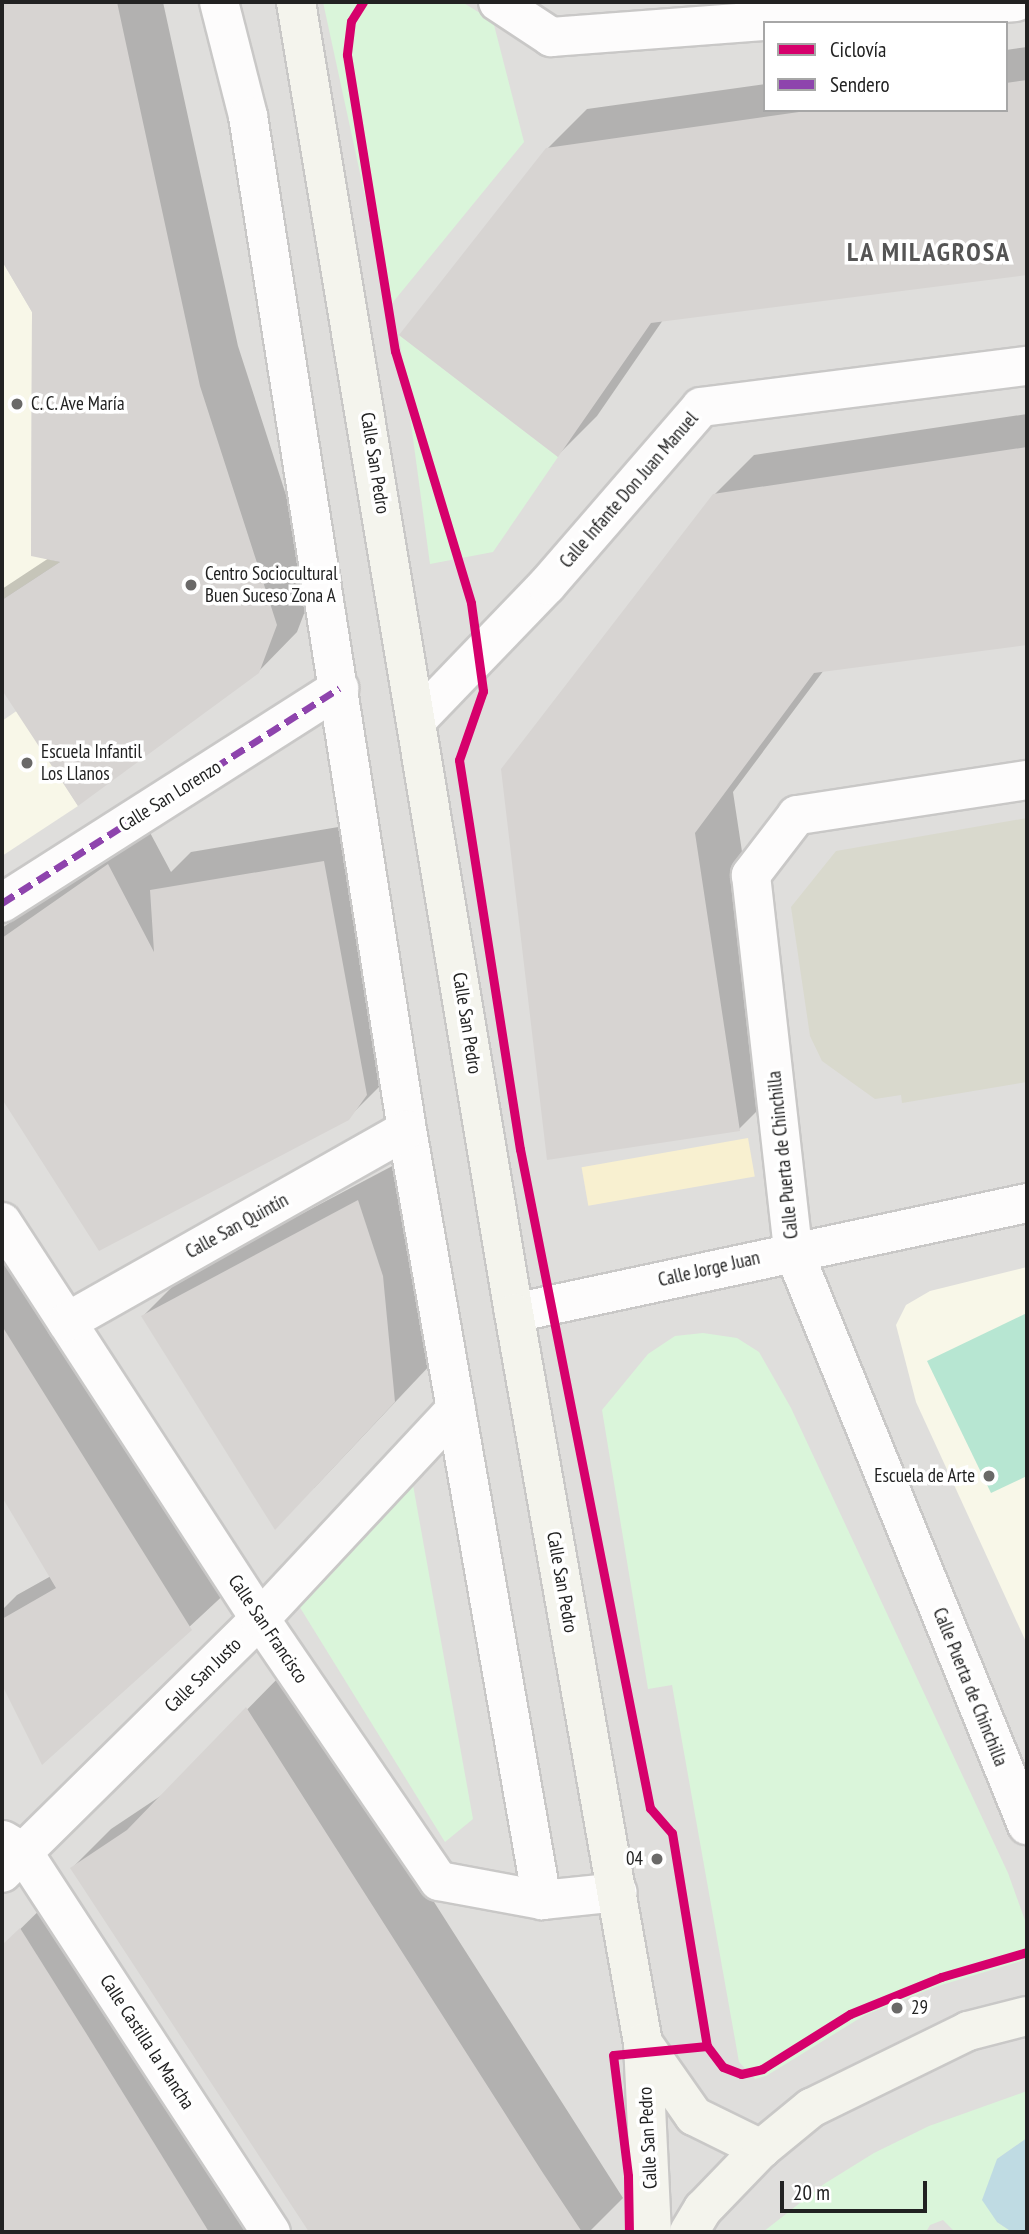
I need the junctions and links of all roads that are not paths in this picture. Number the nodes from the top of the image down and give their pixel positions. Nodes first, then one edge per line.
1 (219, 2) edge
2 (296, 2) edge
3 (498, 2) edge
4 (1016, 2) edge
5 (763, 21) edge
6 (764, 21) edge
7 (1027, 366) edge
8 (339, 688) junction
9 (417, 720) junction
10 (1027, 780) edge
11 (2, 903) edge
12 (407, 1130) junction
13 (1027, 1203) edge
14 (2, 1222) edge
15 (793, 1250) junction
16 (514, 1313) junction
17 (67, 1322) junction
18 (456, 1409) junction
19 (260, 1619) junction
20 (1027, 1825) edge
21 (9, 1855) edge
22 (618, 1892) junction
23 (542, 1900) junction
24 (1027, 2016) edge
25 (643, 2043) junction
26 (761, 2149) junction
27 (271, 2232) edge
28 (652, 2232) edge
29 (689, 2232) edge

1 - 8 street
2 - 9 main road, Calle San Pedro
3 - 5 street
4 - 6 street
7 - 9 street, Calle Infante Don Juan Manuel
8 - 11 street, Calle San Lorenzo
8 - 12 street
9 - 16 main road, Calle San Pedro
10 - 15 street, Calle Puerta de Chinchilla
12 - 17 street, Calle San Quintín
12 - 18 street
13 - 15 street, Calle Jorge Juan
14 - 17 street, Calle San Francisco
15 - 16 street, Calle Jorge Juan
15 - 20 street, Calle Puerta de Chinchilla
16 - 22 main road, Calle San Pedro
17 - 19 street, Calle San Francisco
18 - 19 street, Calle San Justo
18 - 23 street
19 - 21 street, Calle San Justo
19 - 23 street, Calle San Francisco
21 - 27 street, Calle Castilla la Mancha
22 - 23 street, Calle San Francisco
22 - 25 main road, Calle San Pedro
24 - 26 main road
25 - 26 main road, Calle San Pedro
25 - 28 main road, Calle San Pedro
26 - 29 main road

